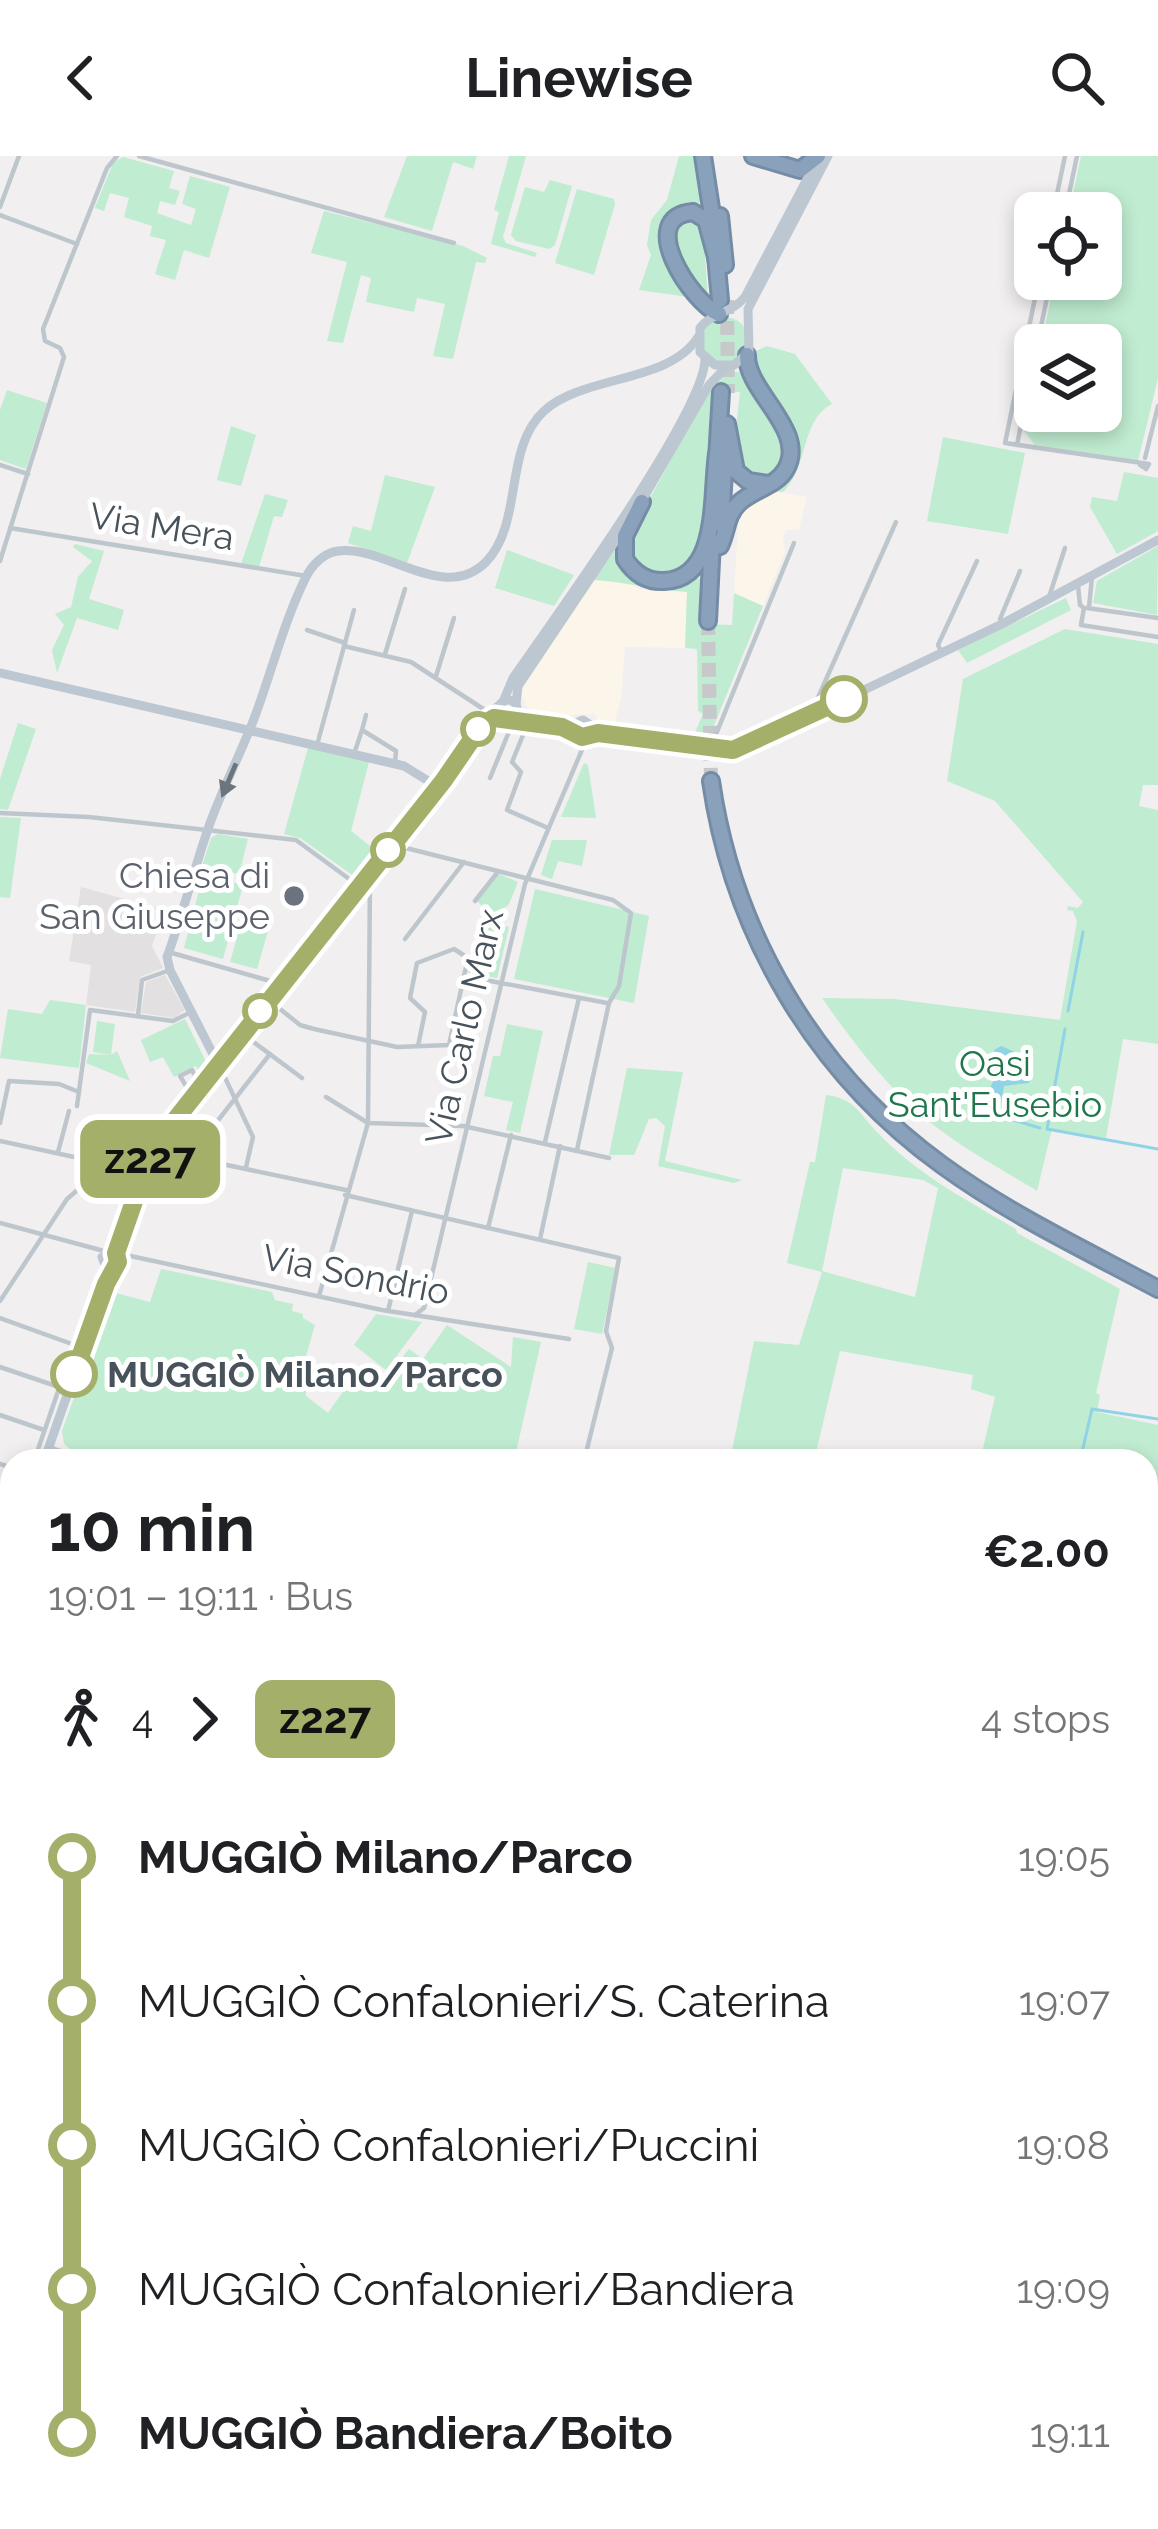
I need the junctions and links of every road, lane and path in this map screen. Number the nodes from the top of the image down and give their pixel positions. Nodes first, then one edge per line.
1 (19, 156) edge
2 (117, 156) edge
3 (140, 156) edge
4 (707, 156) edge
5 (753, 156) edge
6 (822, 156) edge
7 (1065, 156) edge
8 (1077, 156) edge
9 (3, 189) edge
10 (1057, 192) edge
11 (1069, 192) edge
12 (0, 210) edge
13 (454, 243) dead end
14 (77, 244) junction
15 (717, 261) junction
16 (723, 307) junction
17 (747, 327) junction
18 (698, 337) junction
19 (684, 354) junction
20 (747, 355) junction
21 (704, 358) junction
22 (728, 367) junction
23 (750, 375) junction
24 (1014, 399) edge
25 (1158, 406) edge
26 (727, 424) junction
27 (1020, 432) edge
28 (1017, 445) junction
29 (717, 454) junction
30 (1145, 464) junction
31 (0, 465) edge
32 (1158, 470) edge
33 (28, 474) junction
34 (769, 484) junction
35 (642, 502) junction
36 (896, 521) dead end
37 (10, 528) junction
38 (1158, 540) edge
39 (794, 544) dead end
40 (720, 546) junction
41 (1065, 548) dead end
42 (0, 561) edge
43 (977, 561) dead end
44 (1019, 571) dead end
45 (306, 576) junction
46 (1092, 577) junction
47 (1078, 585) junction
48 (405, 589) dead end
49 (1047, 602) junction
50 (1087, 608) junction
51 (354, 610) dead end
52 (454, 618) dead end
53 (1158, 618) edge
54 (1002, 624) junction
55 (307, 630) dead end
56 (1158, 637) edge
57 (345, 644) junction
58 (942, 653) junction
59 (385, 655) junction
60 (0, 673) edge
61 (436, 677) junction
62 (502, 702) junction
63 (488, 712) junction
64 (819, 712) junction
65 (513, 714) junction
66 (366, 715) dead end
67 (532, 723) junction
68 (481, 726) junction
69 (250, 730) junction
70 (362, 730) junction
71 (584, 731) junction
72 (317, 745) junction
73 (710, 749) junction
74 (355, 754) junction
75 (395, 764) junction
76 (490, 778) dead end
77 (715, 780) tunnel mouth
78 (438, 787) junction
79 (0, 813) edge
80 (548, 828) junction
81 (208, 830) junction
82 (392, 844) junction
83 (464, 862) junction
84 (499, 871) junction
85 (370, 872) junction
86 (527, 878) junction
87 (359, 886) junction
88 (475, 901) dead end
89 (405, 939) dead end
90 (169, 952) junction
91 (170, 970) junction
92 (464, 976) junction
93 (281, 984) junction
94 (504, 984) junction
95 (579, 998) junction
96 (269, 1000) junction
97 (609, 1003) junction
98 (191, 1012) junction
99 (137, 1015) junction
100 (242, 1034) junction
101 (371, 1043) junction
102 (418, 1047) junction
103 (270, 1054) junction
104 (218, 1064) junction
105 (302, 1078) dead end
106 (200, 1086) junction
107 (79, 1092) junction
108 (192, 1096) junction
109 (326, 1097) dead end
110 (236, 1099) junction
111 (77, 1106) dead end
112 (184, 1106) junction
113 (69, 1111) dead end
114 (0, 1123) edge
115 (368, 1123) junction
116 (468, 1126) junction
117 (511, 1135) junction
118 (0, 1141) edge
119 (545, 1142) junction
120 (560, 1146) junction
121 (154, 1150) junction
122 (577, 1150) junction
123 (58, 1152) junction
124 (609, 1158) dead end
125 (131, 1161) junction
126 (116, 1167) junction
127 (146, 1167) junction
128 (246, 1167) junction
129 (346, 1193) junction
130 (412, 1210) junction
131 (446, 1218) junction
132 (0, 1223) edge
133 (488, 1228) junction
134 (43, 1232) junction
135 (541, 1239) junction
136 (116, 1256) junction
137 (1157, 1287) edge
138 (319, 1296) junction
139 (0, 1300) edge
140 (388, 1311) junction
141 (416, 1315) junction
142 (84, 1316) dead end
143 (0, 1318) edge
144 (569, 1339) dead end
145 (79, 1347) junction
146 (0, 1367) edge
147 (59, 1387) junction
148 (0, 1415) edge
149 (44, 1430) junction
150 (49, 1447) joint
151 (38, 1449) edge
152 (55, 1449) edge
153 (587, 1449) edge

1 - 9 street
2 - 14 street
3 - 13 street
4 - 15 highway
4 - 16 highway
5 - 6 highway
6 - 16 street
6 - 17 street
7 - 10 street
8 - 11 street
9 - 12 street
12 - 14 street
14 - 33 street
15 - 16 highway
15 - 16 highway
16 - 17 street
16 - 18 street
17 - 20 street
18 - 19 street
18 - 21 street
19 - 21 street
19 - 45 street
20 - 22 street
20 - 23 highway
21 - 22 street
21 - 62 street
22 - 23 highway
22 - 35 street
23 - 34 highway
24 - 28 street
25 - 30 street
26 - 29 highway
26 - 34 highway
26 - 40 highway
27 - 28 street
28 - 30 street
29 - 35 highway
29 - 40 highway
30 - 32 street
31 - 33 street
33 - 37 street
34 - 40 highway
35 - 65 street
36 - 64 street
37 - 42 street
37 - 45 street, Via Mera
38 - 46 street
39 - 73 street
41 - 49 street
43 - 58 street
44 - 54 street
45 - 69 street
46 - 47 street
46 - 50 street
47 - 49 street
47 - 50 street
48 - 59 street
49 - 54 street
50 - 53 street
50 - 56 street
51 - 57 street
52 - 61 street
54 - 58 street
55 - 57 street
57 - 59 street
57 - 72 street
58 - 64 street
59 - 61 street
60 - 69 street
61 - 63 street
62 - 63 street
62 - 65 street
62 - 65 street
63 - 68 street
64 - 73 street
65 - 67 street
65 - 68 street
65 - 76 street
66 - 70 street
67 - 71 street
67 - 80 street
68 - 78 street
69 - 72 street
69 -> 81 street
70 - 74 street
70 - 75 street
71 - 73 street
71 - 80 street, Via Carlo Marx
72 - 74 street
74 - 75 street
75 - 78 street
77 - 137 highway
78 - 82 street
79 - 81 street
80 - 86 street, Via Carlo Marx
81 - 87 street
81 - 90 street
82 - 83 street
82 - 85 street
83 - 84 street
83 - 89 street
84 - 86 street
84 - 88 street
85 - 87 street
85 - 101 street
86 - 94 street, Via Carlo Marx
86 - 97 street
87 - 93 street
90 - 91 street
90 - 93 street
91 - 98 street
91 - 99 street
92 - 94 street
92 - 102 street
92 - 102 street
93 - 96 street
94 - 95 street
94 - 116 street, Via Carlo Marx
95 - 97 street
95 - 119 street
96 - 100 street
96 - 101 street
97 - 122 street
98 - 99 street
98 - 104 street
99 - 107 street
100 - 103 street
100 - 104 street
101 - 102 street
101 - 115 street
103 - 105 street
103 - 110 street
104 - 106 street
104 - 110 street
106 - 108 street
106 - 108 street
107 - 111 street
107 - 114 street
108 - 112 street
109 - 115 street
110 - 112 street
110 - 128 street
112 - 121 street
113 - 123 street
115 - 116 street
115 - 129 street
116 - 117 street
116 - 131 street, Via Carlo Marx
117 - 119 street
117 - 133 street
118 - 123 street
119 - 120 street
120 - 122 street
120 - 135 street
121 - 125 street
121 - 127 street
121 - 128 street
122 - 124 street
123 - 126 street
125 - 126 street
125 - 127 street
126 - 134 street
127 - 136 street
128 - 129 street
129 - 130 street
129 - 138 street
130 - 131 street
130 - 140 street
131 - 133 street
131 - 141 street, Via Carlo Marx
132 - 134 street, Via Sondrio
133 - 135 street
134 - 136 street, Via Sondrio
134 - 139 street
135 - 153 street
136 - 138 street, Via Sondrio
136 - 145 street
138 - 140 street, Via Sondrio
140 - 141 street, Via Sondrio
141 - 144 street, Via Sondrio
142 - 145 street
143 - 145 street
145 - 147 street
145 - 150 street
146 - 147 street
147 - 149 street
148 - 149 street
149 - 151 street
150 - 152 street

